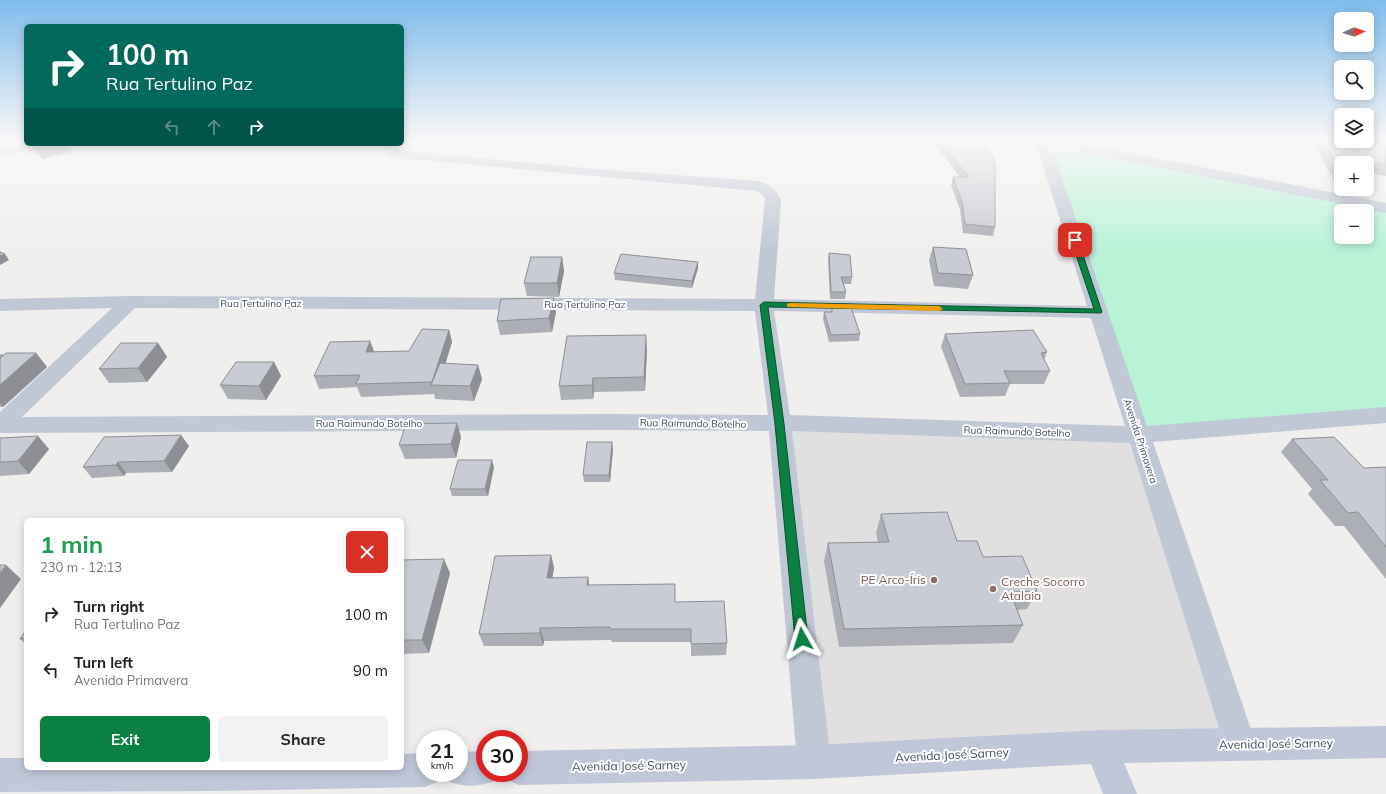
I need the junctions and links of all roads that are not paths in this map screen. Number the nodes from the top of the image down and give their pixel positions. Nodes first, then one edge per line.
1 (634, 176) edge
2 (1054, 176) edge
3 (1227, 176) edge
4 (1386, 208) edge
5 (130, 302) junction
6 (0, 305) edge
7 (764, 305) junction
8 (1098, 312) junction
9 (1386, 415) edge
10 (780, 424) junction
11 (0, 425) edge
12 (1138, 435) junction
13 (1386, 742) edge
14 (1240, 744) junction
15 (1101, 747) junction
16 (814, 762) junction
17 (528, 768) edge
18 (416, 770) edge
19 (0, 775) edge
20 (1120, 794) edge

1 - 7 street
2 - 8 street, Avenida Primavera
3 - 4 street
5 - 6 street, Rua Tertulino Paz
5 - 7 street, Rua Tertulino Paz
5 - 11 street
7 - 8 street, Rua Tertulino Paz
7 - 10 street
8 - 12 street, Avenida Primavera
9 - 12 street, Rua Raimundo Botelho
10 - 11 street, Rua Raimundo Botelho
10 - 12 street, Rua Raimundo Botelho
10 - 16 street
12 - 14 street, Avenida Primavera
13 - 14 main road, Avenida José Sarney
14 - 15 main road, Avenida José Sarney
15 - 16 main road, Avenida José Sarney
15 - 20 main road
16 - 17 main road, Avenida José Sarney
18 - 19 main road

